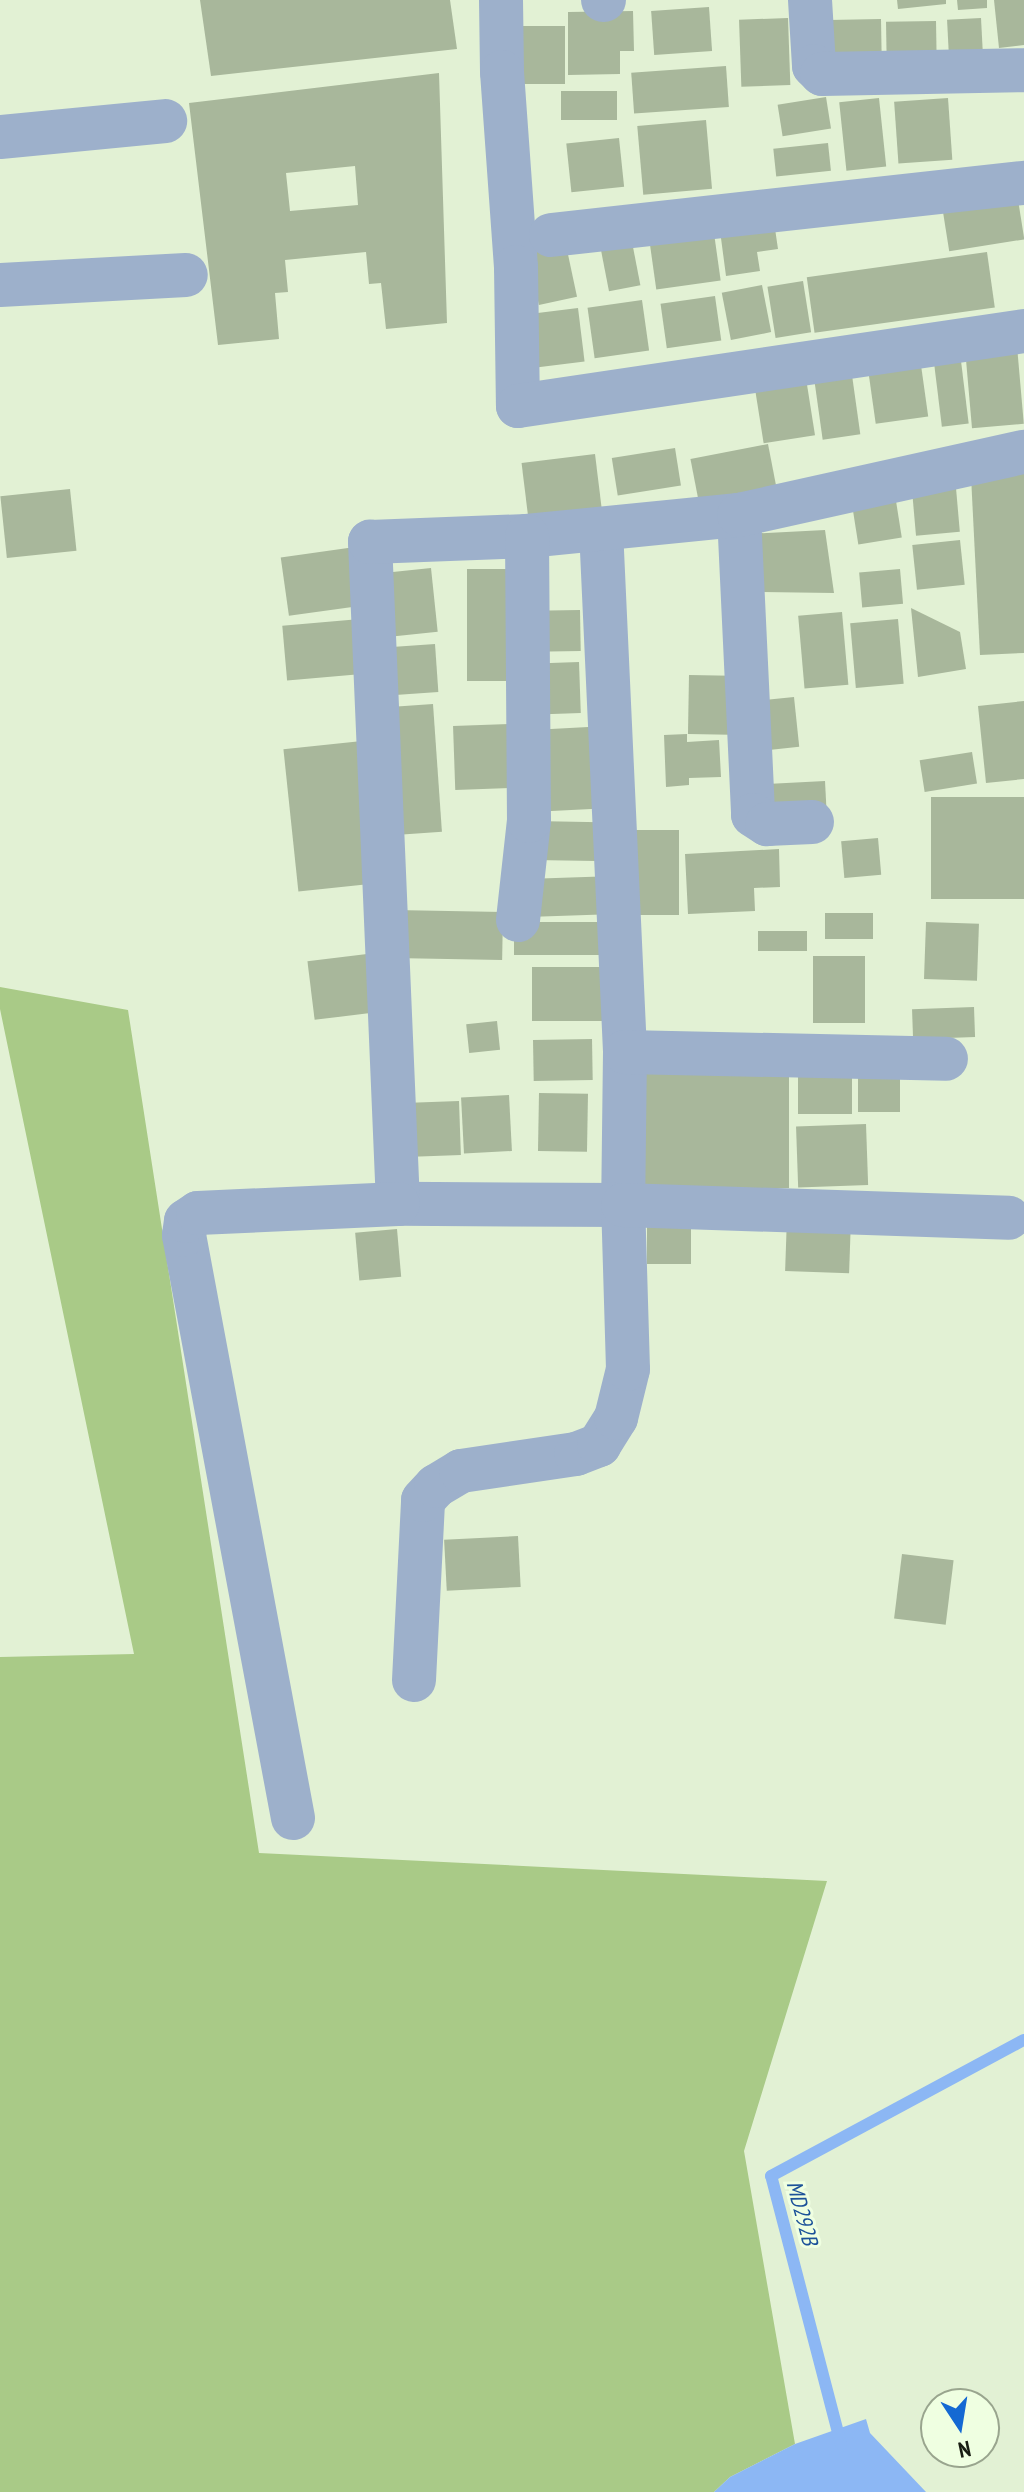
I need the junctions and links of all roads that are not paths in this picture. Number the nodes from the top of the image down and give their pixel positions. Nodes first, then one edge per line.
1 (501, 0) edge
2 (810, 0) edge
3 (1024, 70) edge
4 (165, 121) dead end
5 (0, 137) edge
6 (1024, 183) edge
7 (551, 235) dead end
8 (186, 275) dead end
9 (0, 285) edge
10 (1024, 331) edge
11 (1024, 452) edge
12 (739, 515) junction
13 (601, 529) junction
14 (527, 536) junction
15 (812, 822) dead end
16 (518, 920) dead end
17 (625, 1052) junction
18 (946, 1059) dead end
19 (398, 1204) junction
20 (623, 1205) junction
21 (1009, 1218) dead end
22 (414, 1680) dead end
23 (293, 1818) dead end

1 - 10 street
2 - 3 street
4 - 5 street
6 - 7 street
8 - 9 street
11 - 12 street
12 - 13 street
12 - 15 street
13 - 14 street
13 - 17 street
14 - 16 street
14 - 19 street
17 - 18 street
17 - 20 street
19 - 20 street
19 - 23 street
20 - 21 street
20 - 22 street

